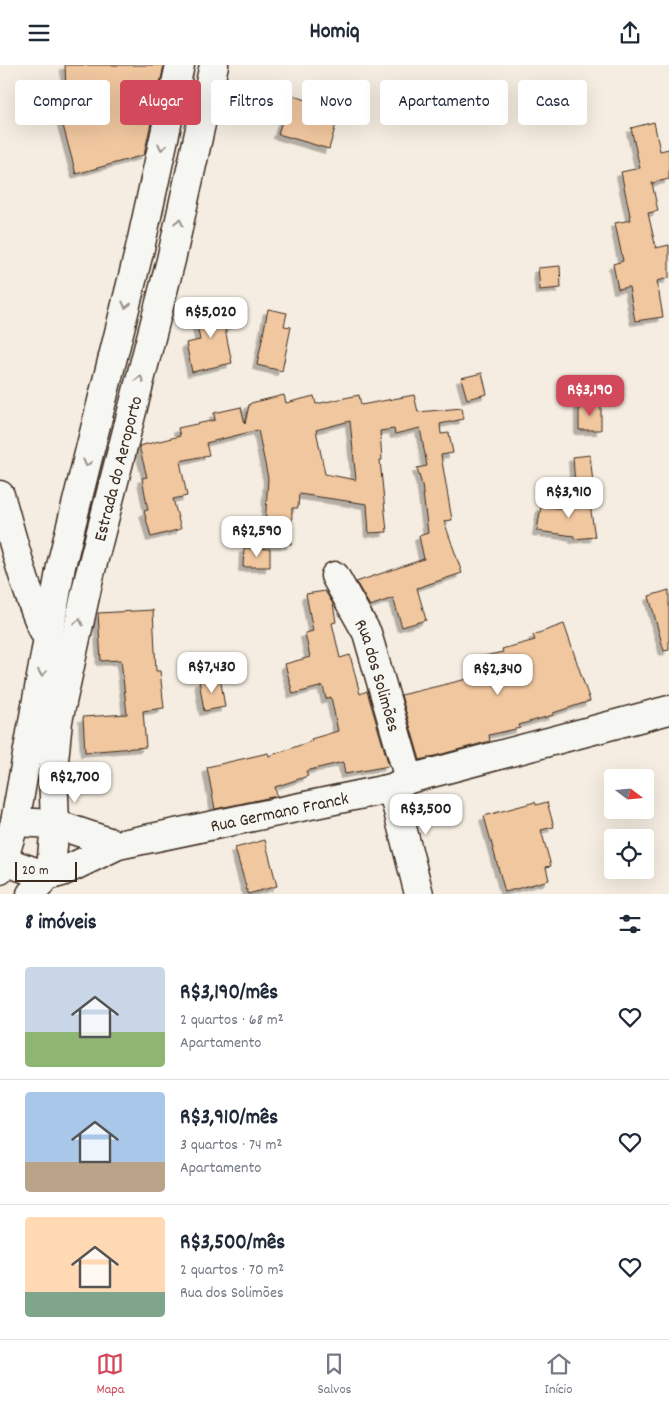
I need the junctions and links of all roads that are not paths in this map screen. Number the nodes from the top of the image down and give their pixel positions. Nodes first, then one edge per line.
1 (180, 65) edge
2 (214, 65) edge
3 (0, 495) edge
4 (335, 576) dead end
5 (47, 641) junction
6 (69, 665) junction
7 (669, 710) edge
8 (47, 716) junction
9 (400, 784) junction
10 (15, 823) junction
11 (55, 824) junction
12 (118, 845) junction
13 (2, 865) edge
14 (39, 885) edge
15 (419, 894) edge

1 -> 5 main road, Estrada do Aeroporto
6 -> 2 main road, Estrada do Aeroporto
3 - 5 main road
4 - 9 main road, Rua dos Solimões
5 - 6 main road
5 -> 8 main road, Estrada do Aeroporto
6 - 8 main road, Estrada do Aeroporto
7 - 9 main road, Rua Germano Franck
8 - 10 main road, Estrada do Aeroporto
8 - 11 main road, Estrada do Aeroporto
9 - 12 main road, Rua Germano Franck
9 - 15 main road, Rua dos Solimões
10 - 11 main road
10 - 13 main road
11 - 12 main road
11 - 14 main road, Estrada do Aeroporto
12 - 14 main road, Rua Germano Franck
13 - 14 main road

